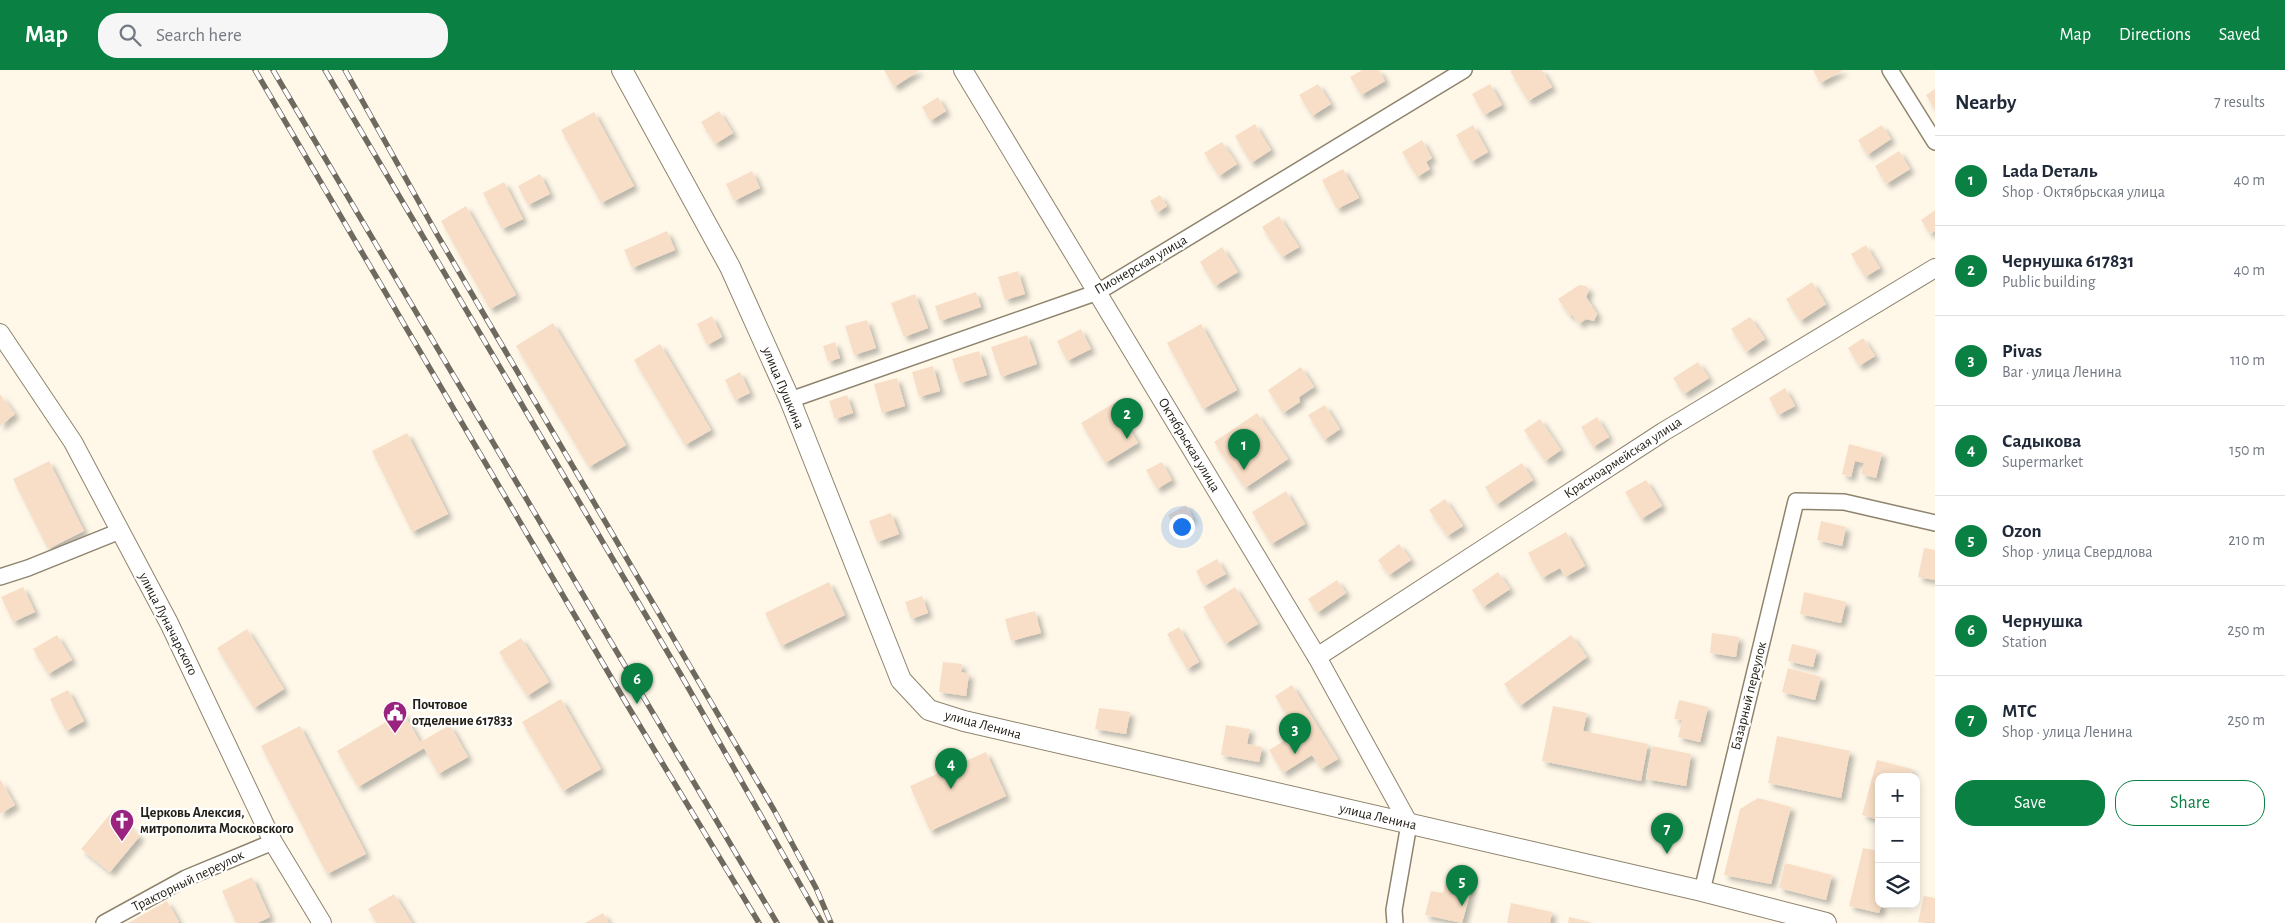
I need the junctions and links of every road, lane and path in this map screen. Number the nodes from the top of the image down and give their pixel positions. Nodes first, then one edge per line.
1 (622, 70) edge
2 (963, 70) edge
3 (1464, 70) edge
4 (1890, 70) edge
5 (1935, 142) edge
6 (1935, 268) edge
7 (1098, 292) junction
8 (0, 333) edge
9 (790, 400) junction
10 (1935, 523) edge
11 (120, 530) junction
12 (0, 577) edge
13 (1317, 657) junction
14 (929, 710) joint
15 (1409, 824) junction
16 (273, 842) junction
17 (1702, 891) junction
18 (104, 923) edge
19 (322, 923) edge
20 (1395, 923) edge
21 (1826, 923) edge

1 - 9 main road, улица Пушкина
2 - 7 street, Октябрьская улица
3 - 7 street, Пионерская улица
4 - 5 street
6 - 13 street, Красноармейская улица
7 - 9 street, Пионерская улица
7 - 13 street, Октябрьская улица
8 - 11 street, улица Луначарского
9 - 14 main road, улица Пушкина
10 - 17 street, Базарный переулок
11 - 12 street
11 - 16 street, улица Луначарского
13 - 15 street, Октябрьская улица
14 - 15 main road, улица Ленина
15 - 17 main road, улица Ленина
15 - 20 street
16 - 18 street, Тракторный переулок
16 - 19 street, улица Луначарского
17 - 21 main road, улица Ленина

